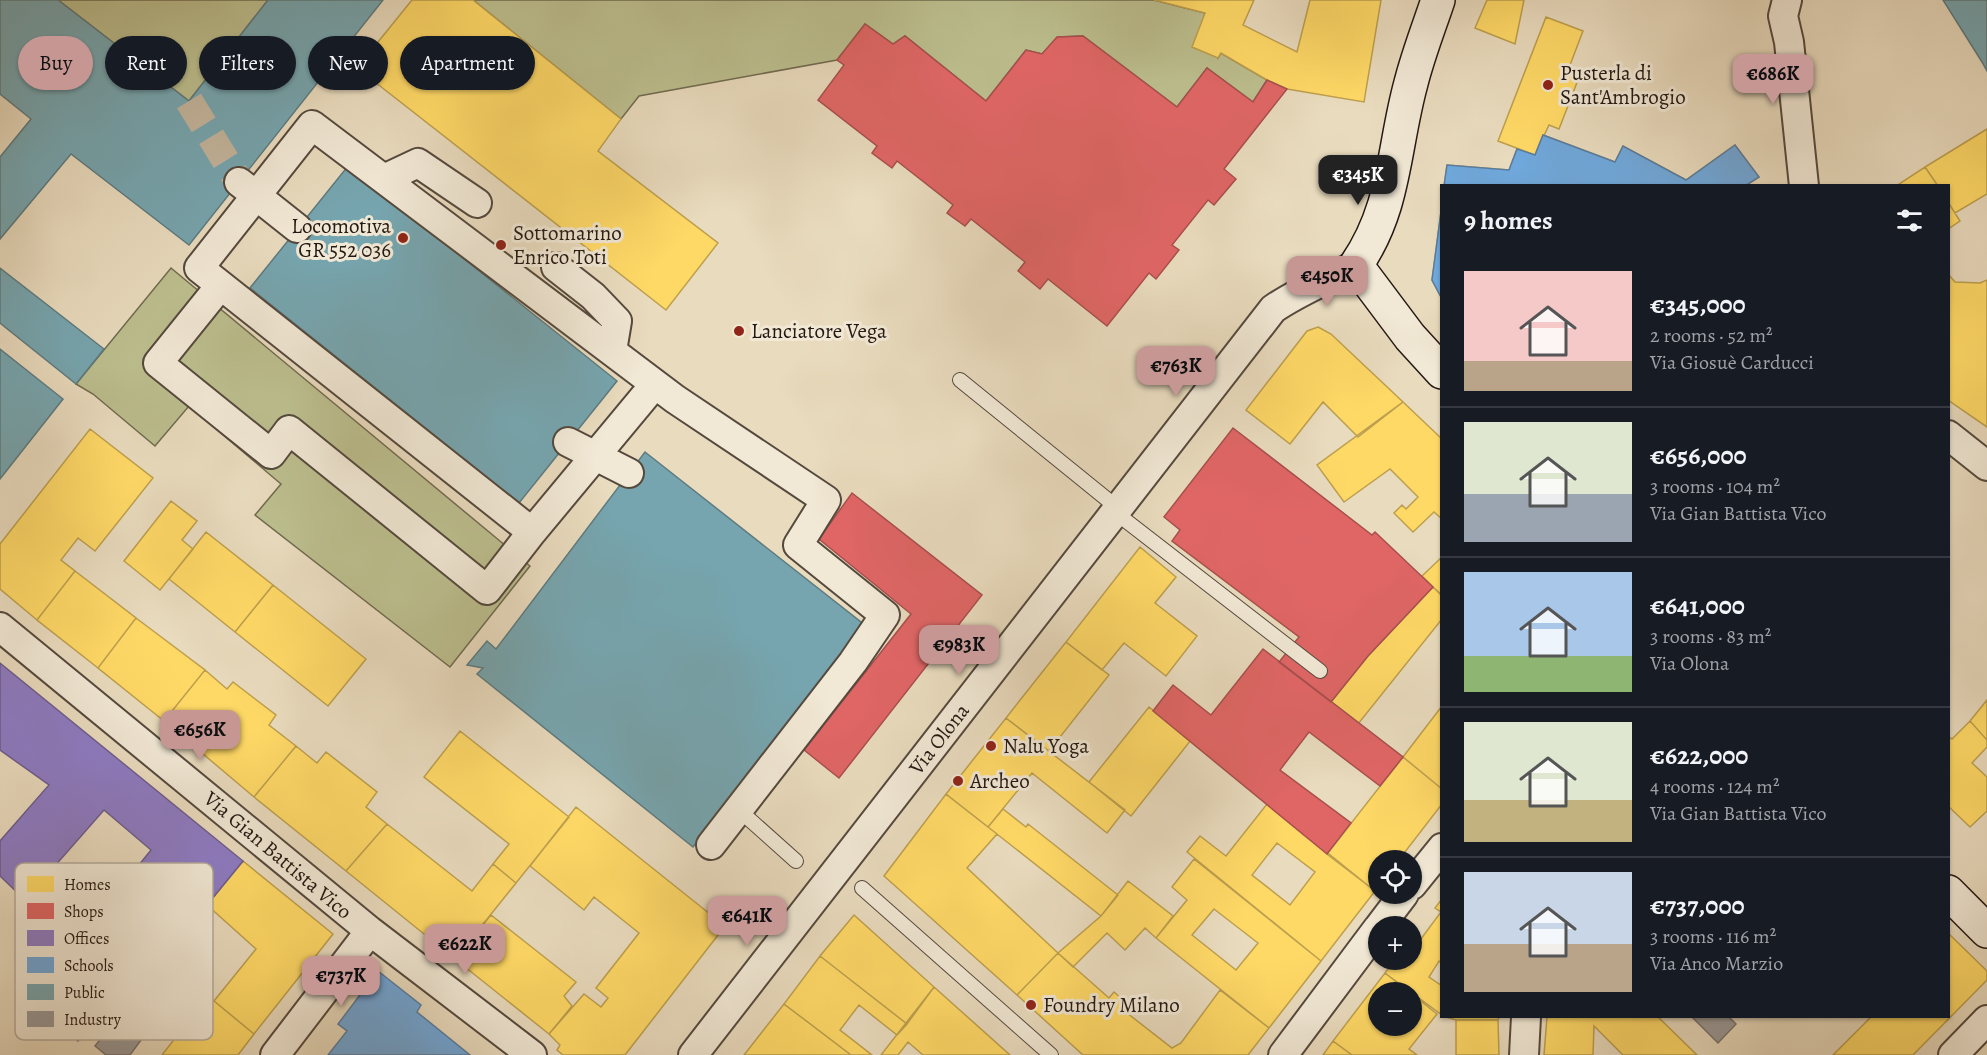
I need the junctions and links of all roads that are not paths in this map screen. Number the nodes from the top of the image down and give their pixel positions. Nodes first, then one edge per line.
1 (1438, 0) edge
2 (1778, 5) edge
3 (384, 179) junction
4 (1804, 184) edge
5 (247, 189) junction
6 (477, 202) dead end
7 (297, 228) dead end
8 (1356, 265) junction
9 (556, 267) dead end
10 (220, 286) junction
11 (612, 351) junction
12 (1440, 370) edge
13 (960, 380) dead end
14 (655, 384) junction
15 (1950, 437) edge
16 (568, 442) dead end
17 (595, 455) junction
18 (1987, 466) edge
19 (629, 473) dead end
20 (1118, 511) junction
21 (532, 532) junction
22 (0, 627) edge
23 (1320, 671) dead end
24 (739, 810) junction
25 (711, 845) dead end
26 (1440, 850) edge
27 (796, 861) dead end
28 (1422, 873) edge
29 (862, 888) dead end
30 (1950, 894) edge
31 (1396, 904) edge
32 (1387, 916) edge
33 (1987, 930) edge
34 (370, 932) junction
35 (1368, 942) edge
36 (1526, 1018) edge
37 (1987, 1020) edge
38 (275, 1055) edge
39 (532, 1055) edge
40 (693, 1055) edge
41 (1051, 1055) edge
42 (1283, 1055) edge
43 (1524, 1055) edge
44 (1953, 1055) edge

1 - 8 street
2 - 4 street
3 - 5 street
3 - 6 street
3 - 11 street
5 - 7 street
5 - 10 street
8 - 12 street
8 - 20 street, Via Olona
9 - 11 street
10 - 21 street
10 - 21 street
11 - 14 street
13 - 20 lane
14 - 17 street
14 - 24 street
15 - 18 street
16 - 17 street
17 - 19 street
17 - 21 street
20 - 23 lane
20 - 40 street, Via Olona
22 - 34 street, Via Gian Battista Vico
24 - 25 street
24 - 27 lane
26 - 28 street
29 - 41 lane
30 - 33 street
31 - 32 street
34 - 38 street
34 - 39 street, Via Gian Battista Vico
35 - 42 street
36 - 43 street
37 - 44 street

